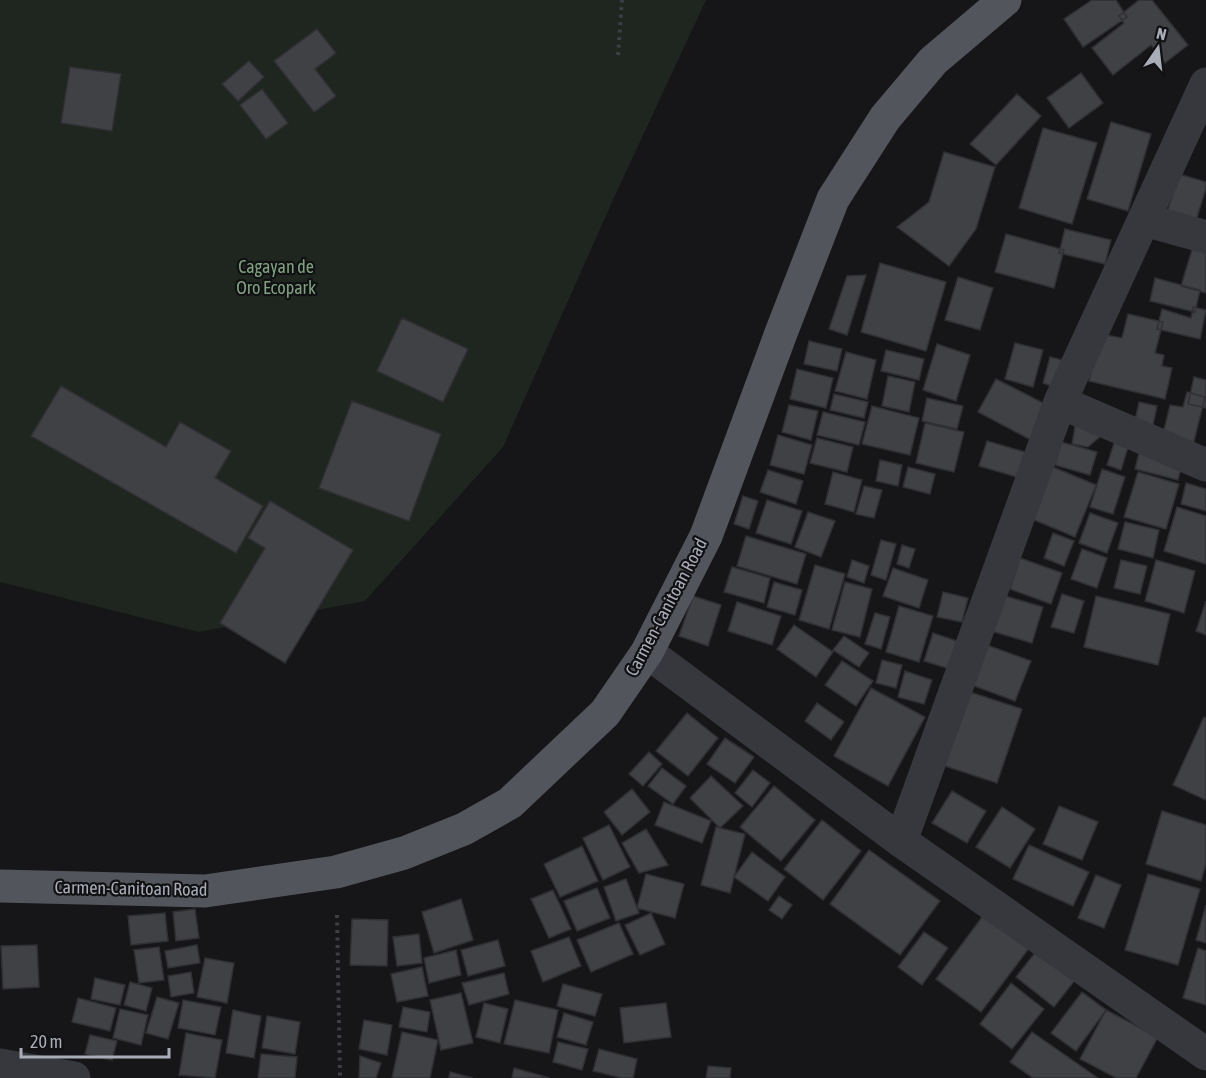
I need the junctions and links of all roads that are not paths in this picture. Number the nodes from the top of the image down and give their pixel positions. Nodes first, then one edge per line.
1 (1005, 0) edge
2 (1206, 84) edge
3 (1145, 220) junction
4 (1206, 237) edge
5 (1060, 402) junction
6 (1206, 465) edge
7 (647, 652) junction
8 (901, 841) junction
9 (0, 886) edge
10 (1206, 1054) edge
11 (0, 1065) edge
12 (74, 1078) edge

1 - 7 main road, Carmen-Canitoan Road
2 - 3 street
3 - 4 street
3 - 5 street
5 - 6 street
5 - 8 street
7 - 8 street
7 - 9 main road, Carmen-Canitoan Road
8 - 10 street
11 - 12 street

